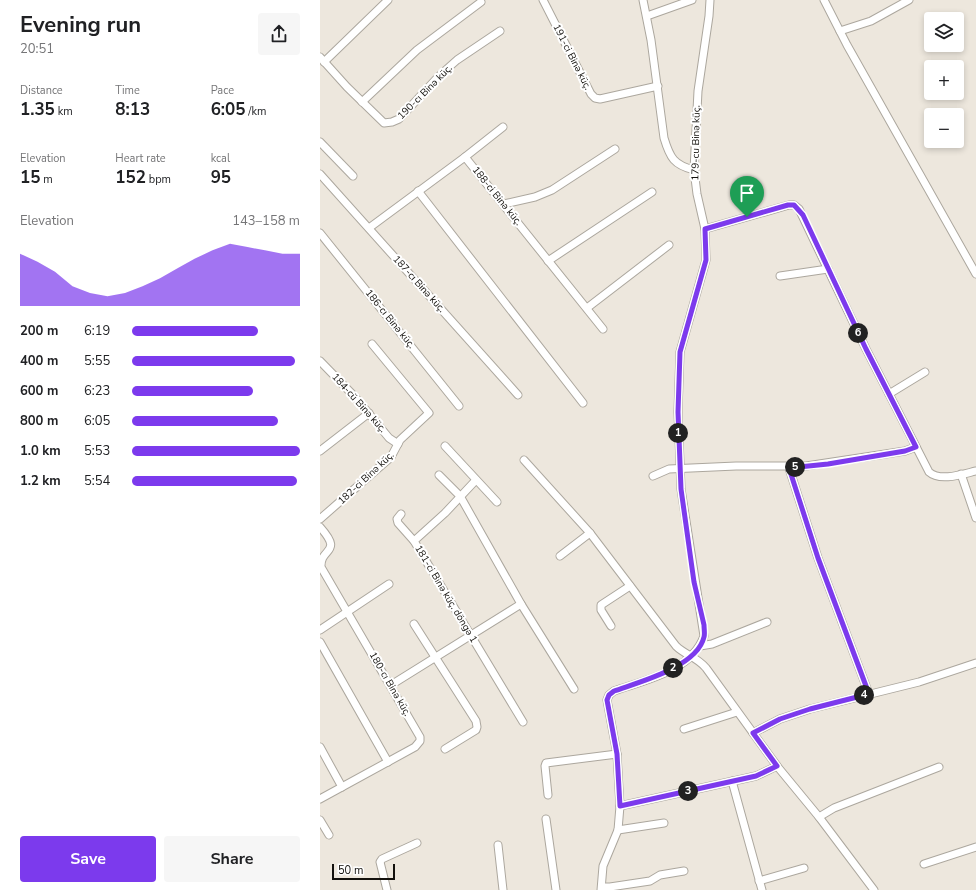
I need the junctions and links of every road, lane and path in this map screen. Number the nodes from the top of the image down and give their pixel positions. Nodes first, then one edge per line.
1 (388, 0) edge
2 (543, 0) edge
3 (643, 0) edge
4 (692, 0) edge
5 (710, 0) edge
6 (824, 0) edge
7 (910, 0) edge
8 (481, 2) dead end
9 (646, 16) junction
10 (500, 31) dead end
11 (840, 32) junction
12 (322, 60) edge
13 (658, 86) junction
14 (362, 102) junction
15 (503, 127) dead end
16 (320, 142) edge
17 (615, 149) dead end
18 (465, 157) junction
19 (694, 170) junction
20 (320, 174) edge
21 (353, 176) dead end
22 (418, 191) junction
23 (652, 192) dead end
24 (504, 204) junction
25 (368, 228) junction
26 (705, 229) junction
27 (320, 233) edge
28 (669, 245) dead end
29 (548, 261) junction
30 (828, 269) junction
31 (976, 274) edge
32 (780, 276) dead end
33 (587, 308) junction
34 (603, 329) dead end
35 (372, 344) dead end
36 (320, 361) edge
37 (925, 372) dead end
38 (889, 394) junction
39 (518, 395) dead end
40 (583, 403) dead end
41 (459, 406) dead end
42 (369, 413) junction
43 (398, 444) junction
44 (445, 446) dead end
45 (916, 447) junction
46 (320, 451) edge
47 (524, 460) dead end
48 (789, 468) junction
49 (680, 469) junction
50 (976, 471) edge
51 (961, 474) junction
52 (439, 475) dead end
53 (653, 476) dead end
54 (476, 480) junction
55 (460, 496) junction
56 (497, 502) dead end
57 (401, 514) dead end
58 (976, 518) edge
59 (320, 519) edge
60 (320, 527) edge
61 (590, 533) junction
62 (414, 541) junction
63 (560, 556) dead end
64 (389, 584) dead end
65 (630, 586) junction
66 (521, 604) junction
67 (348, 613) junction
68 (767, 622) dead end
69 (414, 624) dead end
70 (611, 626) dead end
71 (320, 630) edge
72 (471, 636) junction
73 (320, 642) edge
74 (700, 646) junction
75 (691, 656) junction
76 (435, 658) junction
77 (976, 663) edge
78 (391, 685) junction
79 (574, 689) dead end
80 (869, 694) junction
81 (737, 712) junction
82 (523, 722) dead end
83 (684, 729) dead end
84 (753, 733) junction
85 (320, 747) edge
86 (445, 749) dead end
87 (617, 754) junction
88 (388, 762) junction
89 (777, 766) junction
90 (939, 767) dead end
91 (732, 781) junction
92 (342, 787) junction
93 (548, 795) dead end
94 (320, 799) edge
95 (620, 806) junction
96 (820, 817) junction
97 (546, 819) dead end
98 (320, 820) edge
99 (664, 823) dead end
100 (618, 830) junction
101 (329, 835) dead end
102 (417, 843) dead end
103 (498, 845) dead end
104 (976, 847) edge
105 (924, 864) dead end
106 (804, 868) dead end
107 (684, 871) dead end
108 (759, 881) junction
109 (602, 888) edge
110 (387, 890) edge
111 (502, 890) edge
112 (556, 890) edge
113 (762, 890) edge
114 (874, 890) edge

1 - 12 street
2 - 13 street, 191-ci Binə küç.
3 - 9 street
4 - 9 street
5 - 19 street, 179-cu Binə küç.
6 - 11 street
7 - 11 street
8 - 14 street
9 - 13 street
10 - 14 street, 190-cı Binə küç.
11 - 31 street
12 - 14 street, 190-cı Binə küç.
13 - 19 street
15 - 18 street
16 - 21 street
17 - 24 street
18 - 22 street, 188-ci Binə küç.
18 - 24 street, 188-ci Binə küç.
19 - 26 street, 179-cu Binə küç.
20 - 25 street, 187-cı Binə küç.
22 - 25 street, 188-ci Binə küç.
22 - 40 street
23 - 29 street
24 - 29 street, 188-ci Binə küç.
25 - 39 street, 187-cı Binə küç.
26 - 30 street
26 - 49 street, 179-cu Binə küç.
27 - 41 street, 186-cı Binə küç.
28 - 33 street
29 - 33 street, 188-ci Binə küç.
30 - 32 street
30 - 38 street
33 - 34 street, 188-ci Binə küç.
35 - 43 street, 182-ci Binə küç.
36 - 42 street, 184-cü Binə küç.
37 - 38 street
38 - 45 street
42 - 43 street, 184-cü Binə küç.
42 - 46 street
43 - 59 street, 182-ci Binə küç.
44 - 54 street
45 - 48 street
45 - 51 street
47 - 61 street
48 - 49 street
48 - 80 street
49 - 53 street
49 - 74 street, 179-cu Binə küç.
50 - 51 street
51 - 58 street
52 - 55 street
54 - 55 street, 181-ci Binə küç. döngə 1
54 - 56 street
55 - 62 street, 181-ci Binə küç. döngə 1
55 - 66 street
57 - 62 street
60 - 67 street, 180-cı Binə küç.
61 - 63 street
61 - 65 street
62 - 72 street, 181-ci Binə küç. döngə 1
64 - 67 street
65 - 70 street
65 - 75 street
66 - 72 street
66 - 79 street
67 - 71 street
67 - 78 street, 180-cı Binə küç.
68 - 74 street
69 - 76 street
72 - 76 street
72 - 82 street, 181-ci Binə küç. döngə 1
73 - 88 street
74 - 75 street
75 - 81 street
75 - 87 street
76 - 78 street
76 - 86 street
77 - 80 street
78 - 88 street, 180-cı Binə küç.
80 - 84 street
81 - 83 street
81 - 84 street
84 - 89 street
85 - 92 street
87 - 93 street
87 - 95 street
88 - 92 street, 180-cı Binə küç.
89 - 91 street
89 - 96 street
90 - 96 street
91 - 95 street
91 - 108 street
92 - 94 street, 180-cı Binə küç.
95 - 100 street
96 - 114 street
97 - 112 street
98 - 101 street
99 - 100 street
100 - 109 street
102 - 110 street
103 - 111 street
104 - 105 street
106 - 108 street
107 - 109 street
108 - 113 street

